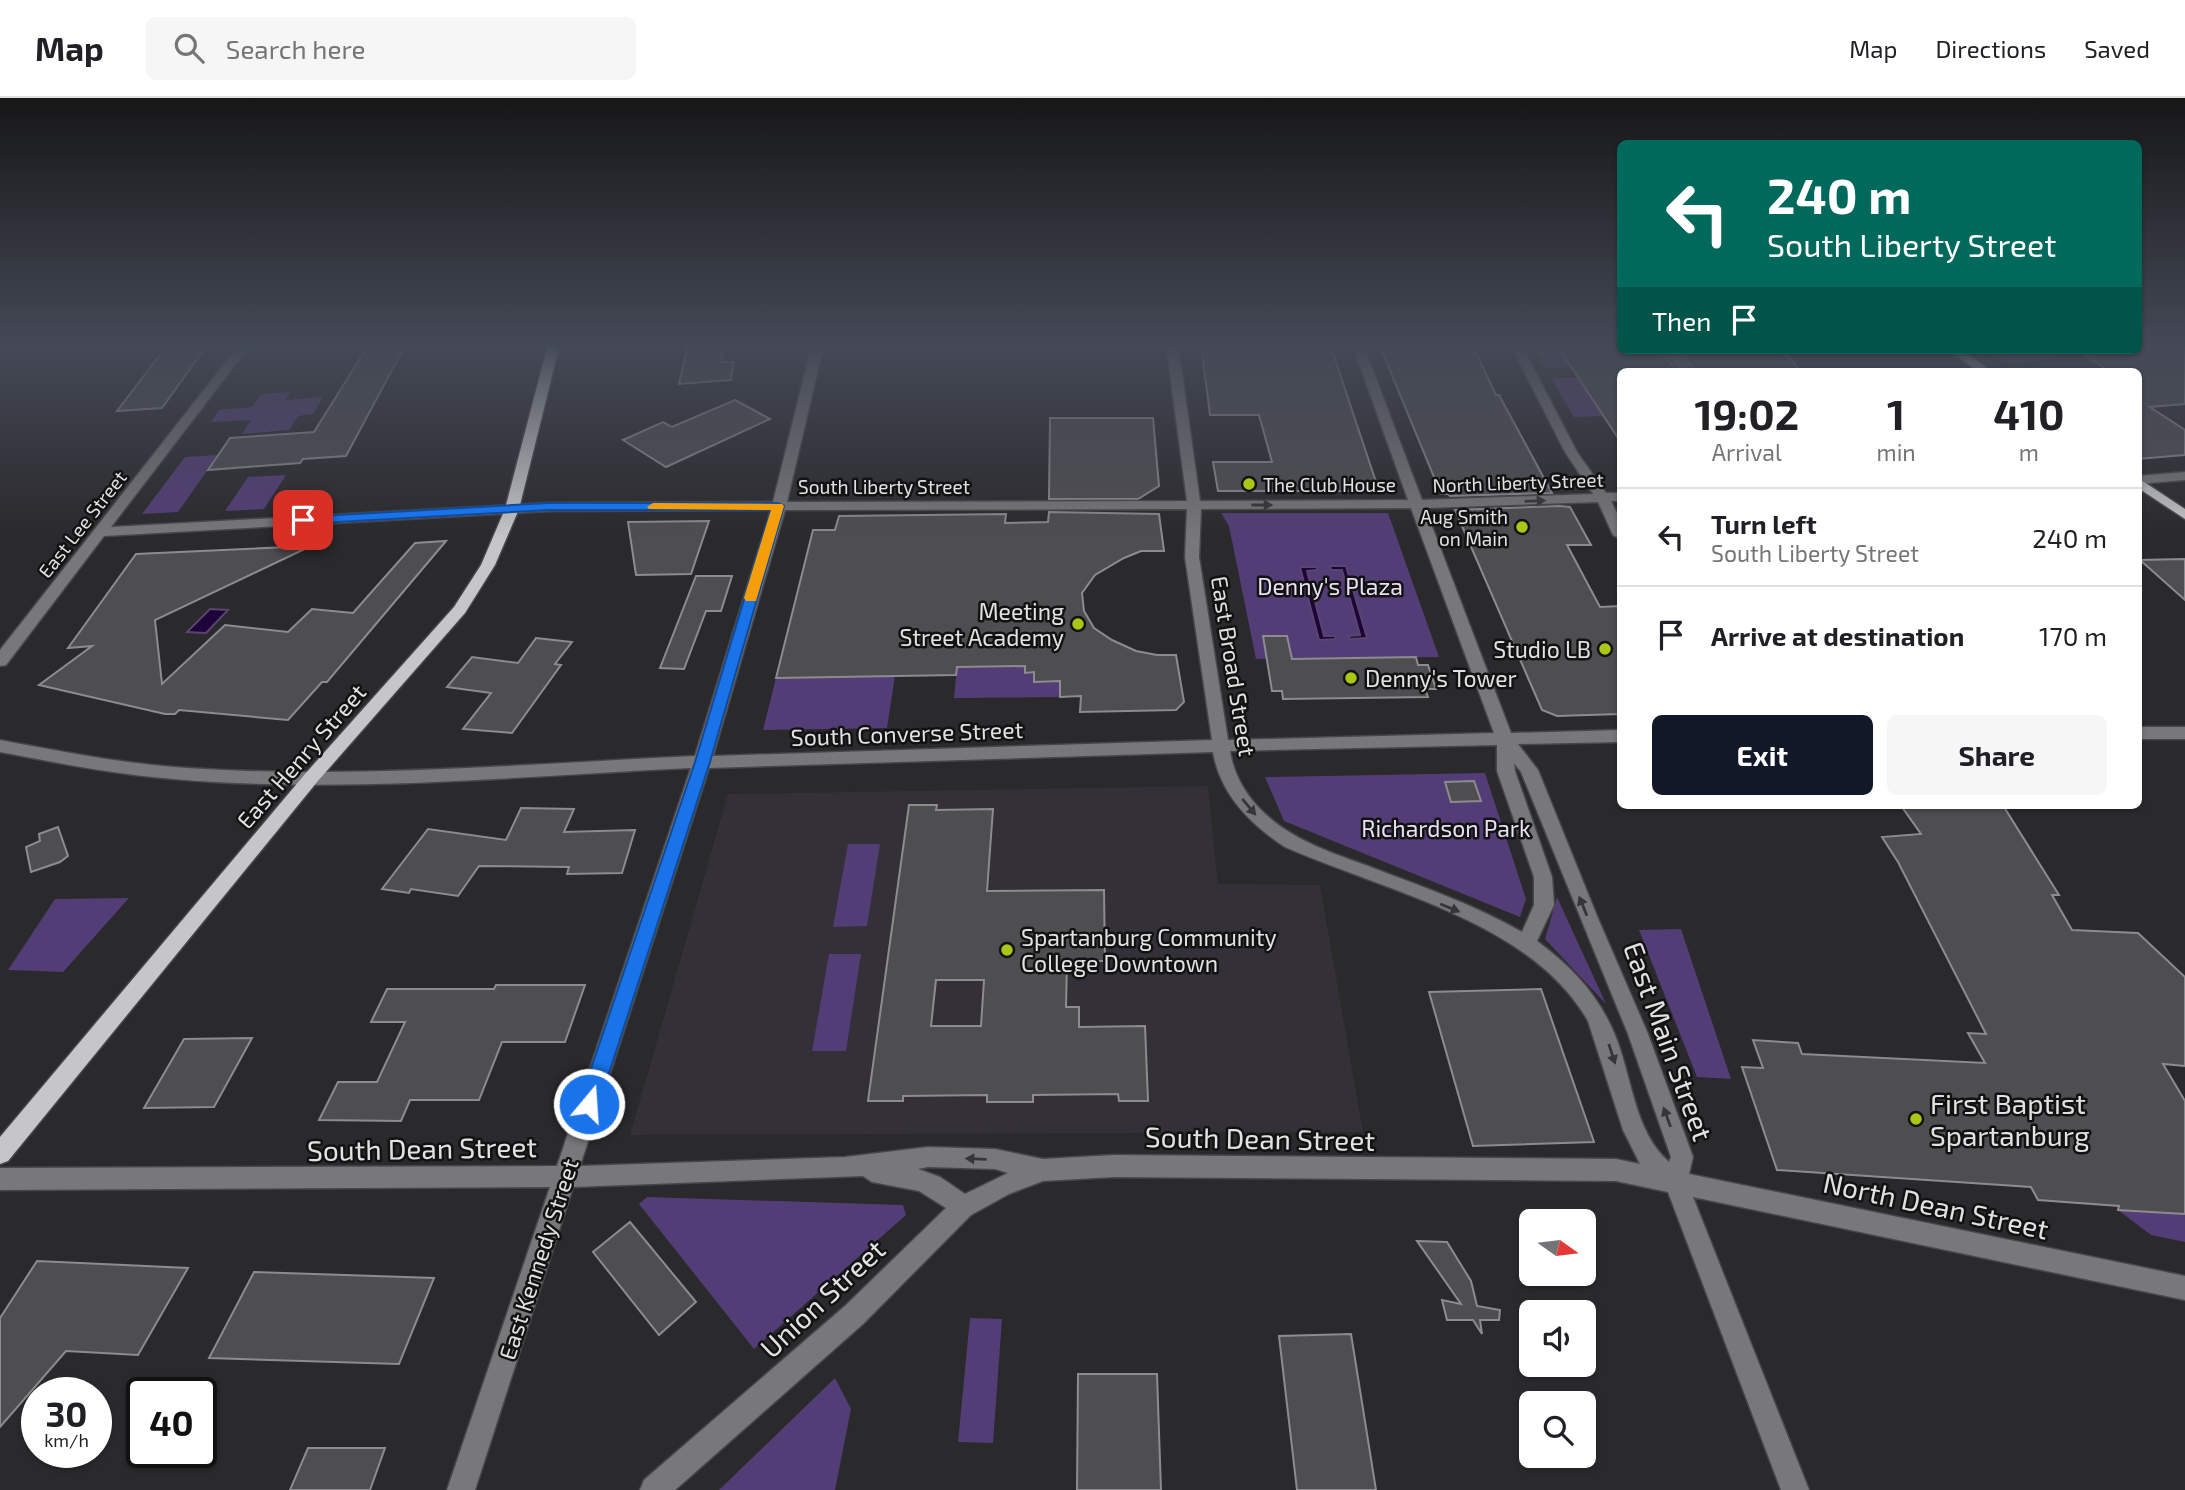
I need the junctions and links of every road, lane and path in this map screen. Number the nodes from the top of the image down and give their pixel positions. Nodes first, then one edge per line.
1 (196, 409) edge
2 (537, 409) edge
3 (804, 409) edge
4 (1181, 409) edge
5 (1382, 409) edge
6 (1549, 409) edge
7 (2185, 476) edge
8 (2142, 481) edge
9 (2142, 484) edge
10 (1617, 497) edge
11 (1603, 498) junction
12 (1194, 505) junction
13 (1418, 505) junction
14 (778, 506) junction
15 (512, 509) junction
16 (2185, 515) edge
17 (1617, 528) edge
18 (100, 532) junction
19 (0, 661) edge
20 (2142, 733) edge
21 (2185, 733) edge
22 (1617, 736) edge
23 (1505, 739) junction
24 (0, 746) edge
25 (1221, 747) junction
26 (703, 762) junction
27 (311, 778) junction
28 (1526, 943) junction
29 (0, 1154) edge
30 (845, 1168) junction
31 (1043, 1170) junction
32 (566, 1177) junction
33 (0, 1179) edge
34 (1676, 1182) junction
35 (963, 1207) junction
36 (2185, 1288) edge
37 (461, 1490) edge
38 (654, 1490) edge
39 (1795, 1490) edge

1 - 18 street, East Lee Street
2 - 15 main road, East Henry Street
3 - 14 street, East Kennedy Street
4 - 12 street, East Broad Street
5 - 13 street, East Main Street
6 - 11 street
7 - 8 street
9 - 16 main road
10 - 11 street, North Liberty Street
13 -> 11 street, North Liberty Street
11 - 17 street
12 -> 13 street, South Liberty Street
12 - 14 street, South Liberty Street
12 - 25 street, East Broad Street
13 - 23 street, East Main Street
14 - 15 street, South Liberty Street
14 - 26 street, East Kennedy Street
15 - 18 street, South Liberty Street
15 - 27 main road, East Henry Street
18 - 19 street, East Lee Street
20 - 21 street
22 - 23 street, South Converse Street
23 - 25 street, South Converse Street
23 - 28 street, East Main Street
34 -> 23 street, East Main Street
24 - 27 street, South Converse Street
25 - 26 street, South Converse Street
25 -> 28 street, East Broad Street
26 - 27 street, South Converse Street
26 - 32 street, East Kennedy Street
27 - 29 main road, East Henry Street
28 -> 34 street, East Broad Street
31 -> 30 street, South Dean Street
30 - 32 street, South Dean Street
30 - 35 street, South Dean Street
31 - 34 street, South Dean Street
31 - 35 street, Union Street
32 - 33 street, South Dean Street
32 - 37 street, East Kennedy Street
34 - 36 street, North Dean Street
34 - 39 street, East Main Street
35 - 38 street, Union Street

